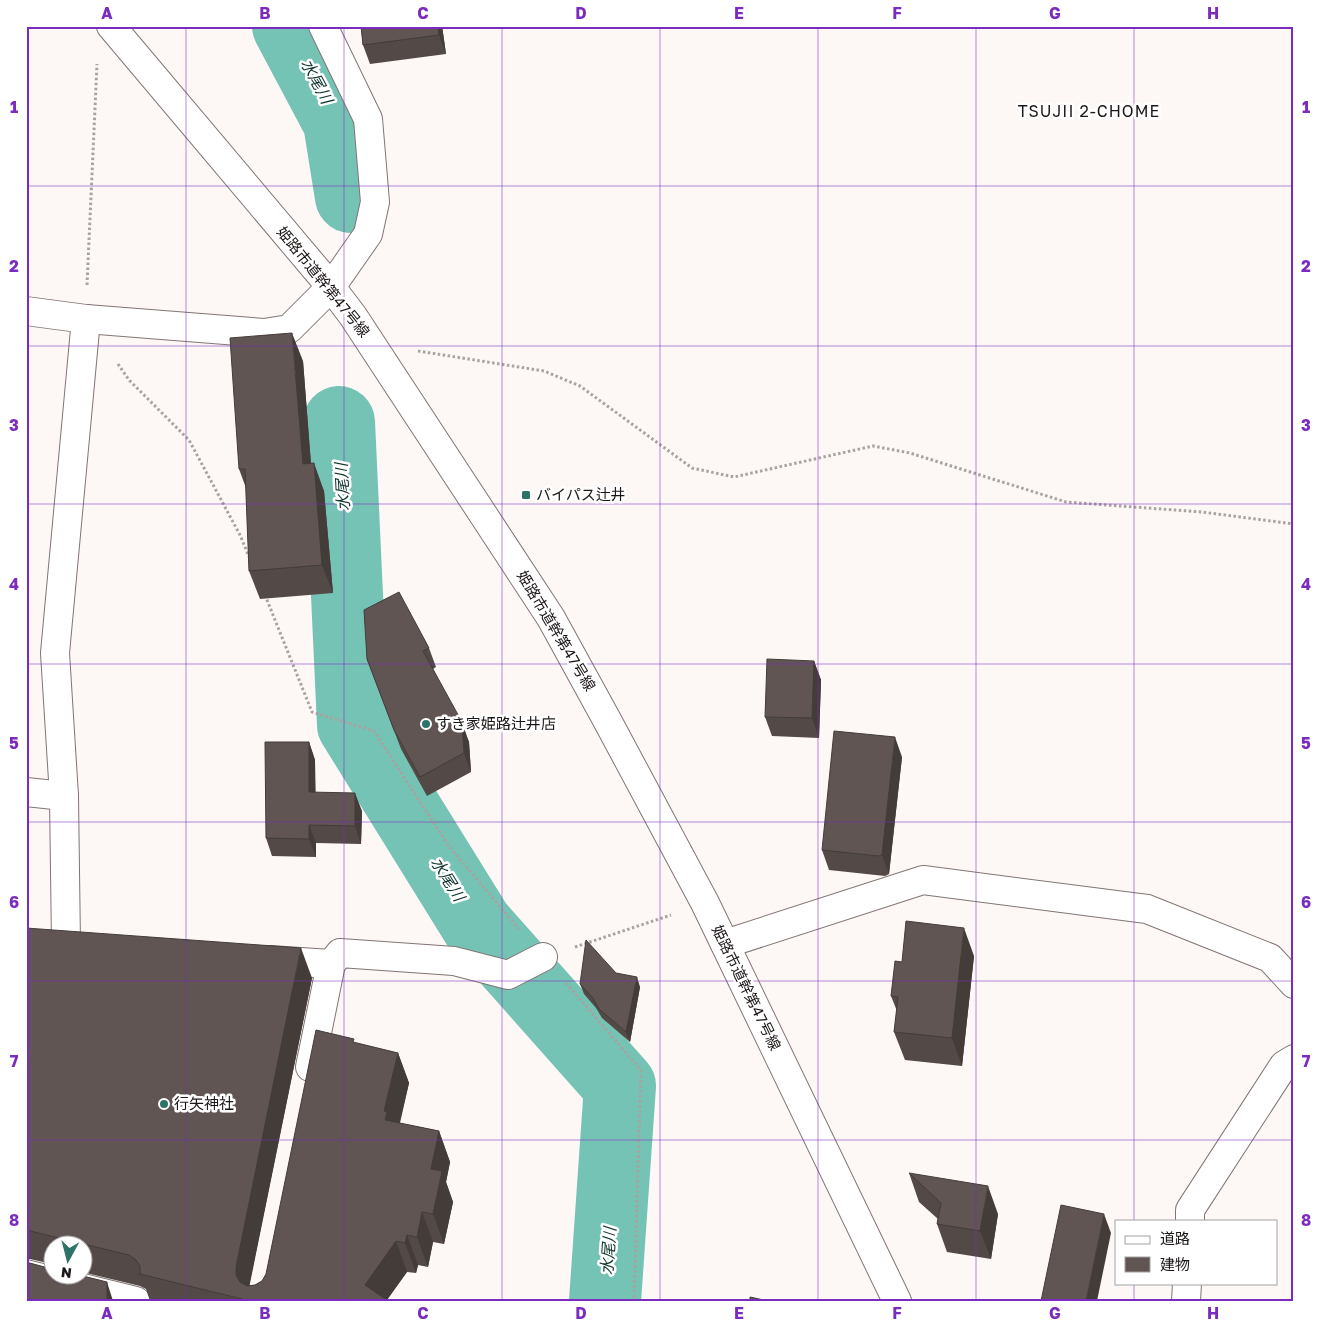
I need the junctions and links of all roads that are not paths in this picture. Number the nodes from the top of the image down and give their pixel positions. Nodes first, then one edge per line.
1 (111, 26) edge
2 (323, 26) edge
3 (331, 287) junction
4 (26, 311) edge
5 (86, 319) junction
6 (26, 792) edge
7 (64, 796) junction
8 (725, 944) junction
9 (95, 947) edge
10 (243, 958) edge
11 (542, 958) road end
12 (331, 964) junction
13 (1294, 984) edge
14 (1294, 1059) edge
15 (306, 1089) edge
16 (1190, 1220) edge
17 (26, 1274) edge
18 (1187, 1284) edge
19 (136, 1301) edge
20 (897, 1301) edge
21 (1186, 1301) edge

1 - 3 street, 姫路市道幹第47号線
2 - 3 street
3 - 5 street
3 - 8 street, 姫路市道幹第47号線
4 - 5 street
5 - 7 street
6 - 7 street
7 - 9 street
8 - 13 street
8 - 20 street, 姫路市道幹第47号線
10 - 12 street
11 - 12 street
12 - 15 street
14 - 16 street
17 - 19 street
18 - 21 street

